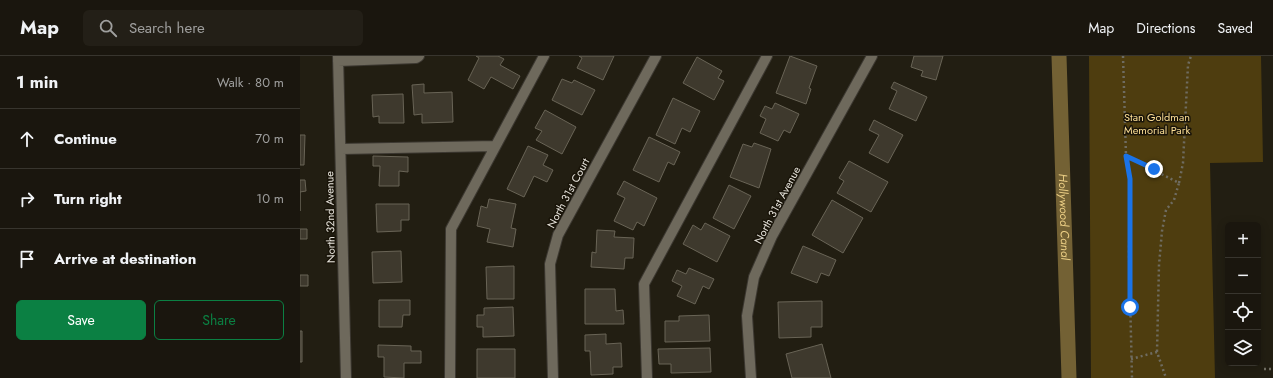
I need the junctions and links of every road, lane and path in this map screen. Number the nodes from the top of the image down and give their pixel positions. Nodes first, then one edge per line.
1 (419, 56) edge
2 (544, 56) edge
3 (656, 56) edge
4 (767, 56) edge
5 (872, 56) edge
6 (1123, 56) edge
7 (1191, 56) edge
8 (338, 58) edge
9 (495, 146) junction
10 (341, 149) junction
11 (1126, 156) junction
12 (1179, 183) junction
13 (1158, 352) junction
14 (1131, 359) junction
15 (1264, 369) dead end
16 (1273, 369) edge
17 (346, 378) edge
18 (450, 378) edge
19 (553, 378) edge
20 (647, 378) edge
21 (751, 378) edge
22 (1132, 378) edge
23 (1166, 378) edge

1 - 8 street
2 - 9 street
3 - 19 street, North 31st Court
4 - 20 street
5 - 21 street, North 31st Avenue
6 - 11 path
7 - 12 path
8 - 10 street, North 32nd Avenue
9 - 10 street
9 - 18 street
10 - 17 street, North 32nd Avenue
11 - 12 path
11 - 14 path
12 - 13 path
13 - 14 path
13 - 23 path
14 - 22 path
15 - 16 path

